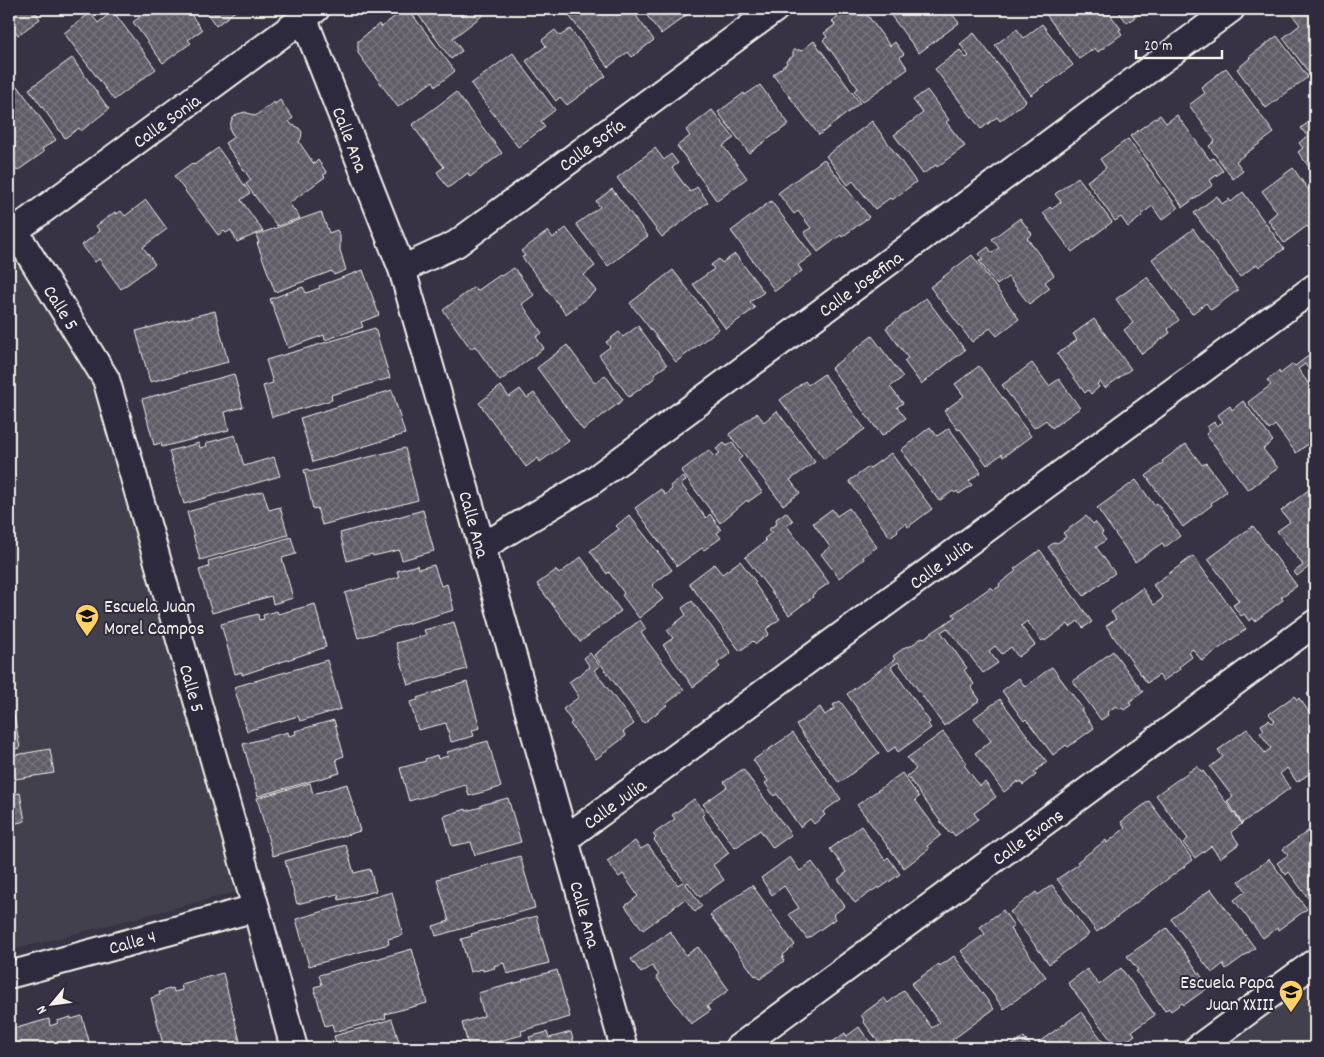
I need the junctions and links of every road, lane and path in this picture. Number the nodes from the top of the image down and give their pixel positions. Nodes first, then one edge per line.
1 (775, 9) edge
2 (1231, 9) edge
3 (307, 12) edge
4 (12, 233) edge
5 (402, 269) junction
6 (1315, 287) edge
7 (482, 547) junction
8 (1315, 623) edge
9 (564, 839) junction
10 (256, 908) junction
11 (1315, 962) edge
12 (9, 975) edge
13 (294, 1048) edge
14 (624, 1048) edge
15 (738, 1048) edge
16 (1198, 1048) edge

1 - 5 street, Calle Sofía
2 - 7 street, Calle Josefina
3 - 4 street, Calle Sonia
3 - 5 street, Calle Ana
4 - 10 street, Calle 5
5 - 7 street, Calle Ana
6 - 9 street, Calle Julia
7 - 9 street, Calle Ana
8 - 15 street, Calle Evans
9 - 14 street, Calle Ana
10 - 12 street, Calle 4
10 - 13 street, Calle 5
11 - 16 street

